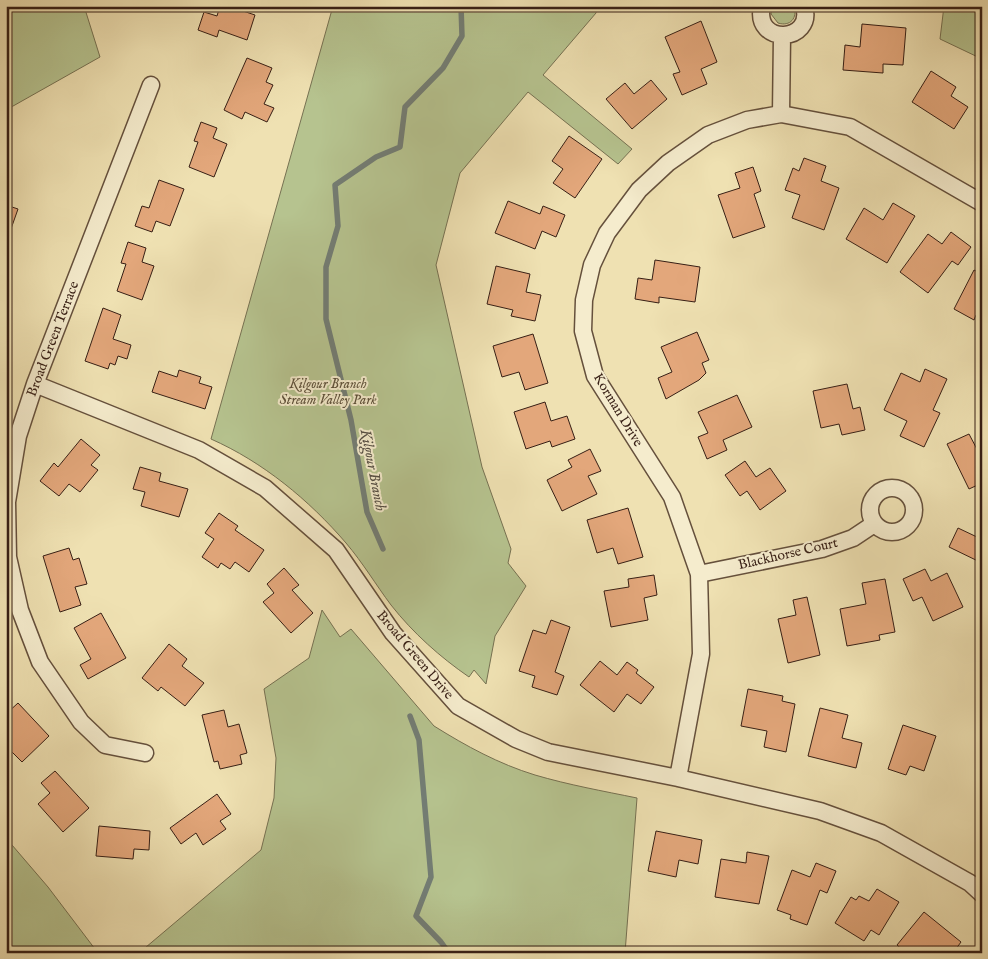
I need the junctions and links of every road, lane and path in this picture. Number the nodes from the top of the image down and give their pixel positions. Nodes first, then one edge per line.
1 (762, 6) edge
2 (804, 6) edge
3 (782, 36) junction
4 (152, 85) dead end
5 (781, 114) junction
6 (982, 203) edge
7 (35, 384) junction
8 (874, 524) dead end
9 (698, 574) junction
10 (145, 753) dead end
11 (678, 778) junction
12 (982, 894) edge

1 - 3 street
2 - 3 street
3 - 5 street
4 - 7 street, Broad Green Terrace
5 - 6 street, Korman Drive
5 - 9 street, Korman Drive
7 - 10 street, Broad Green Terrace
7 - 11 street, Broad Green Drive
8 - 9 street, Blackhorse Court
9 - 11 street, Korman Drive
11 - 12 street, Broad Green Drive

